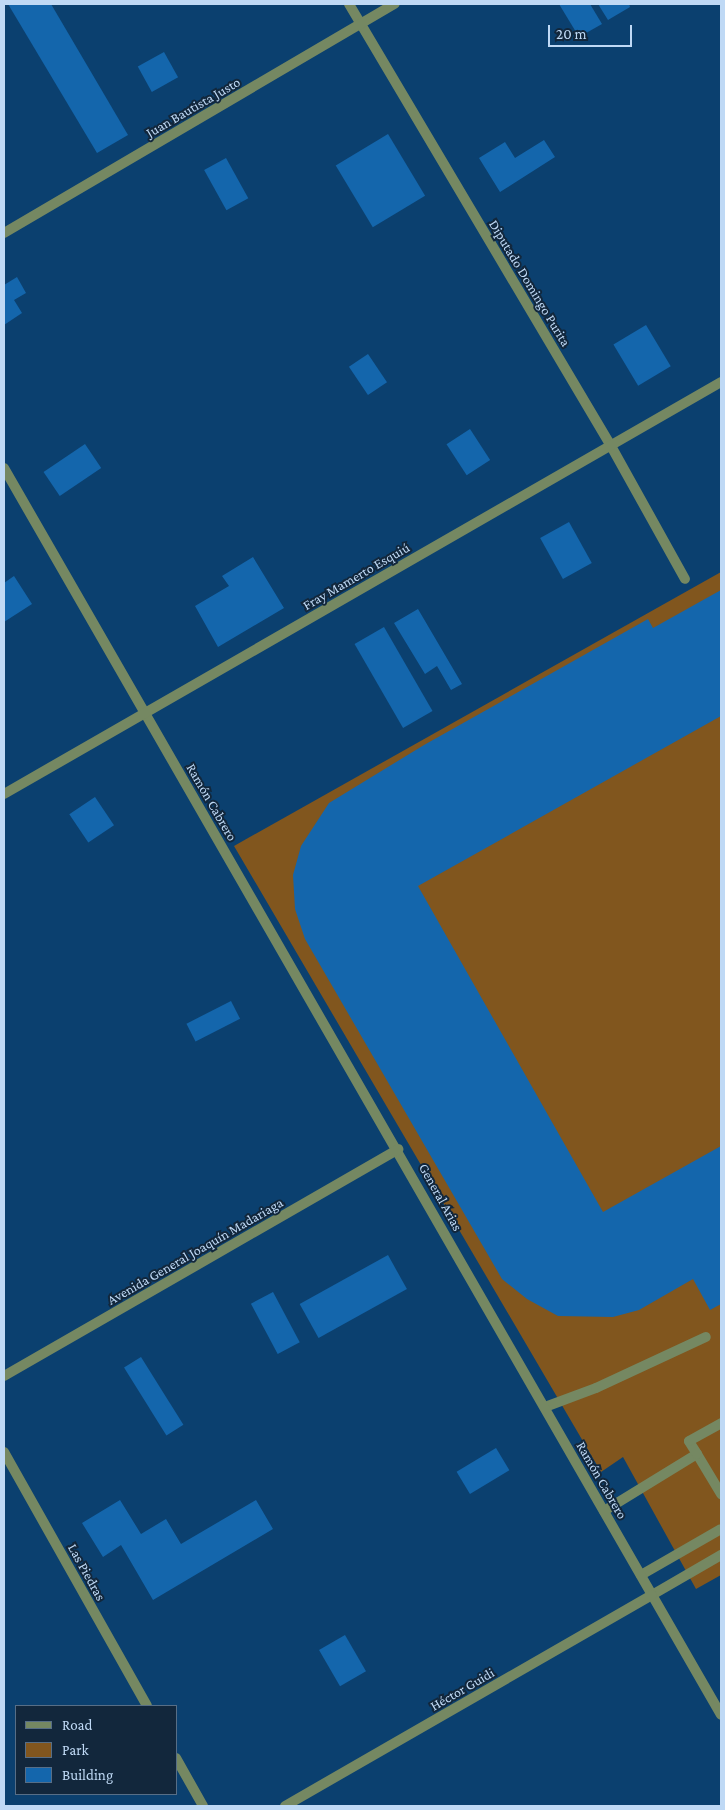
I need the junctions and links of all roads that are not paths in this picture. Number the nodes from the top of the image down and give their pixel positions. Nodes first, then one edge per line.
1 (349, 4) edge
2 (395, 4) edge
3 (361, 24) junction
4 (4, 233) edge
5 (721, 382) edge
6 (611, 446) junction
7 (4, 468) edge
8 (685, 579) dead end
9 (144, 713) junction
10 (4, 794) edge
11 (398, 1148) junction
12 (460, 1259) joint
13 (706, 1337) dead end
14 (4, 1376) edge
15 (545, 1407) junction
16 (721, 1423) edge
17 (4, 1452) edge
18 (697, 1454) junction
19 (721, 1494) edge
20 (604, 1511) junction
21 (721, 1529) edge
22 (721, 1554) edge
23 (640, 1575) junction
24 (652, 1595) junction
25 (146, 1705) edge
26 (721, 1715) edge
27 (178, 1762) edge
28 (203, 1806) edge
29 (285, 1806) edge

1 - 3 street, Diputado Domingo Purita
2 - 3 street, Juan Bautista Justo
3 - 4 street, Juan Bautista Justo
3 - 6 street, Diputado Domingo Purita
5 - 6 street, Fray Mamerto Esquiú
6 - 8 street, Diputado Domingo Purita
6 - 9 street, Fray Mamerto Esquiú
7 - 9 street, Ramón Cabrero
9 - 10 street, Fray Mamerto Esquiú
9 - 11 street, Ramón Cabrero
11 - 12 street, General Arias
11 - 14 street, Avenida General Joaquín Madariaga
12 - 15 street, Ramón Cabrero
13 - 15 street
15 - 20 street, Ramón Cabrero
16 - 18 street
17 - 25 street, Las Piedras
18 - 19 street
18 - 20 street
20 - 23 street, Ramón Cabrero
21 - 23 street
22 - 24 street, Héctor Guidi
23 - 24 street, Ramón Cabrero
24 - 26 street, Ramón Cabrero
24 - 29 street, Héctor Guidi
27 - 28 street

